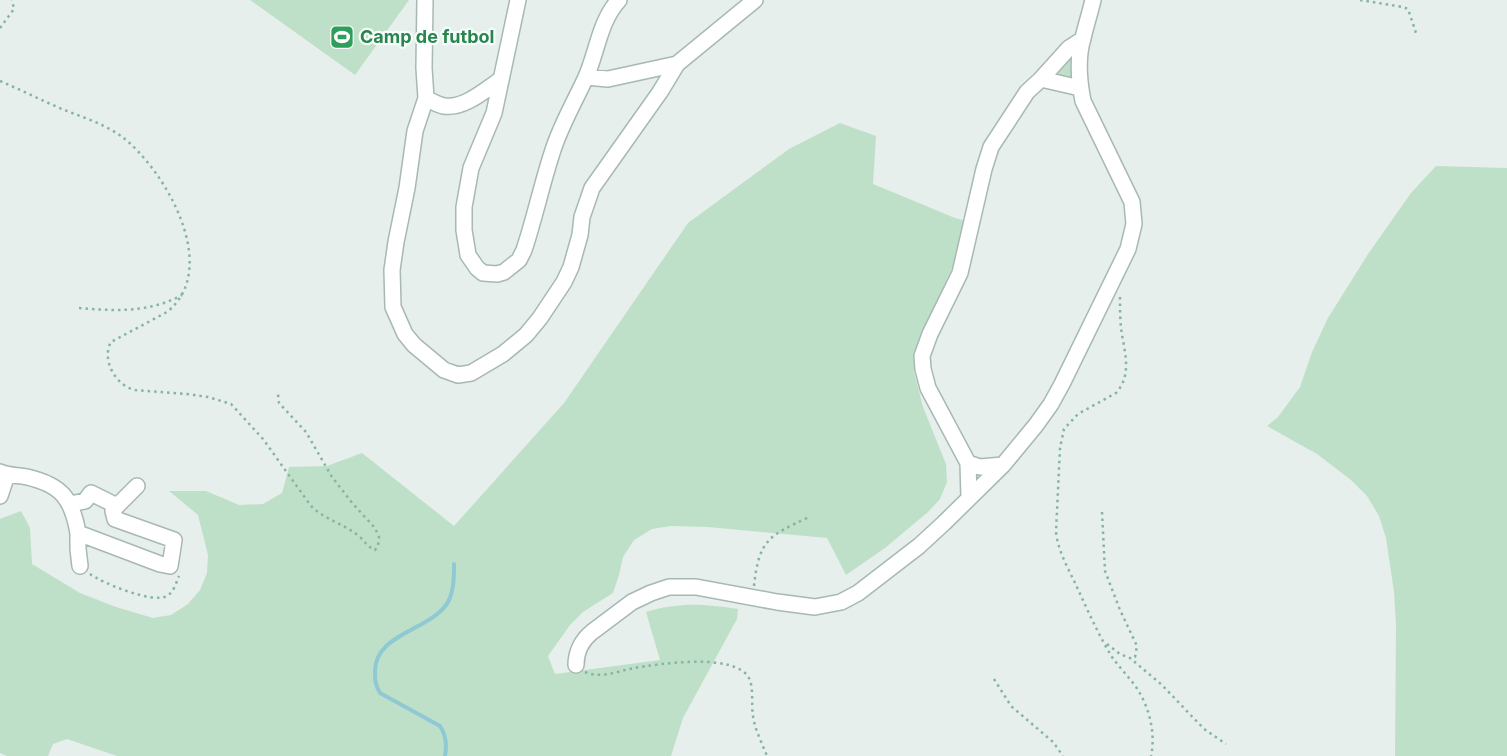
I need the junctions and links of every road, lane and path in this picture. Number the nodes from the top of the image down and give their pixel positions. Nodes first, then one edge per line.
1 (12, 0) edge
2 (425, 0) edge
3 (518, 0) edge
4 (619, 0) edge
5 (755, 0) edge
6 (1093, 0) edge
7 (1360, 0) edge
8 (0, 28) edge
9 (1416, 33) dead end
10 (1082, 38) junction
11 (677, 64) junction
12 (586, 77) junction
13 (1041, 79) junction
14 (500, 80) junction
15 (0, 81) edge
16 (1080, 88) junction
17 (426, 98) junction
18 (1118, 270) junction
19 (183, 295) junction
20 (79, 308) dead end
21 (278, 394) dead end
22 (968, 463) junction
23 (1002, 466) junction
24 (4, 474) edge
25 (137, 486) dead end
26 (0, 496) edge
27 (969, 498) junction
28 (70, 504) junction
29 (116, 506) junction
30 (1102, 512) dead end
31 (809, 517) dead end
32 (78, 533) junction
33 (80, 566) joint
34 (170, 566) junction
35 (753, 598) junction
36 (1105, 642) junction
37 (1130, 658) junction
38 (576, 665) joint
39 (994, 679) dead end
40 (1226, 744) dead end
41 (767, 756) edge
42 (1064, 756) edge
43 (1151, 756) edge

1 - 8 path
2 - 17 street
3 - 14 street
4 - 12 street
5 - 11 street
6 - 10 street
7 - 9 path
10 - 13 street
10 - 16 street
11 - 12 street
11 - 17 street
12 - 14 street
13 - 16 street
13 - 22 street
14 - 17 street
15 - 19 path
16 - 18 street
18 - 23 street
18 - 36 path
19 - 20 path
19 - 21 path
22 - 23 street
22 - 27 street
23 - 27 street
24 - 26 street
24 - 28 street
25 - 29 street
27 - 35 street
28 - 29 street
28 - 32 street
29 - 34 street
30 - 37 path
31 - 35 path
32 - 33 street
32 - 34 street
33 - 34 path
35 - 38 street
36 - 37 path
36 - 43 path
37 - 40 path
38 - 41 path
39 - 42 path

